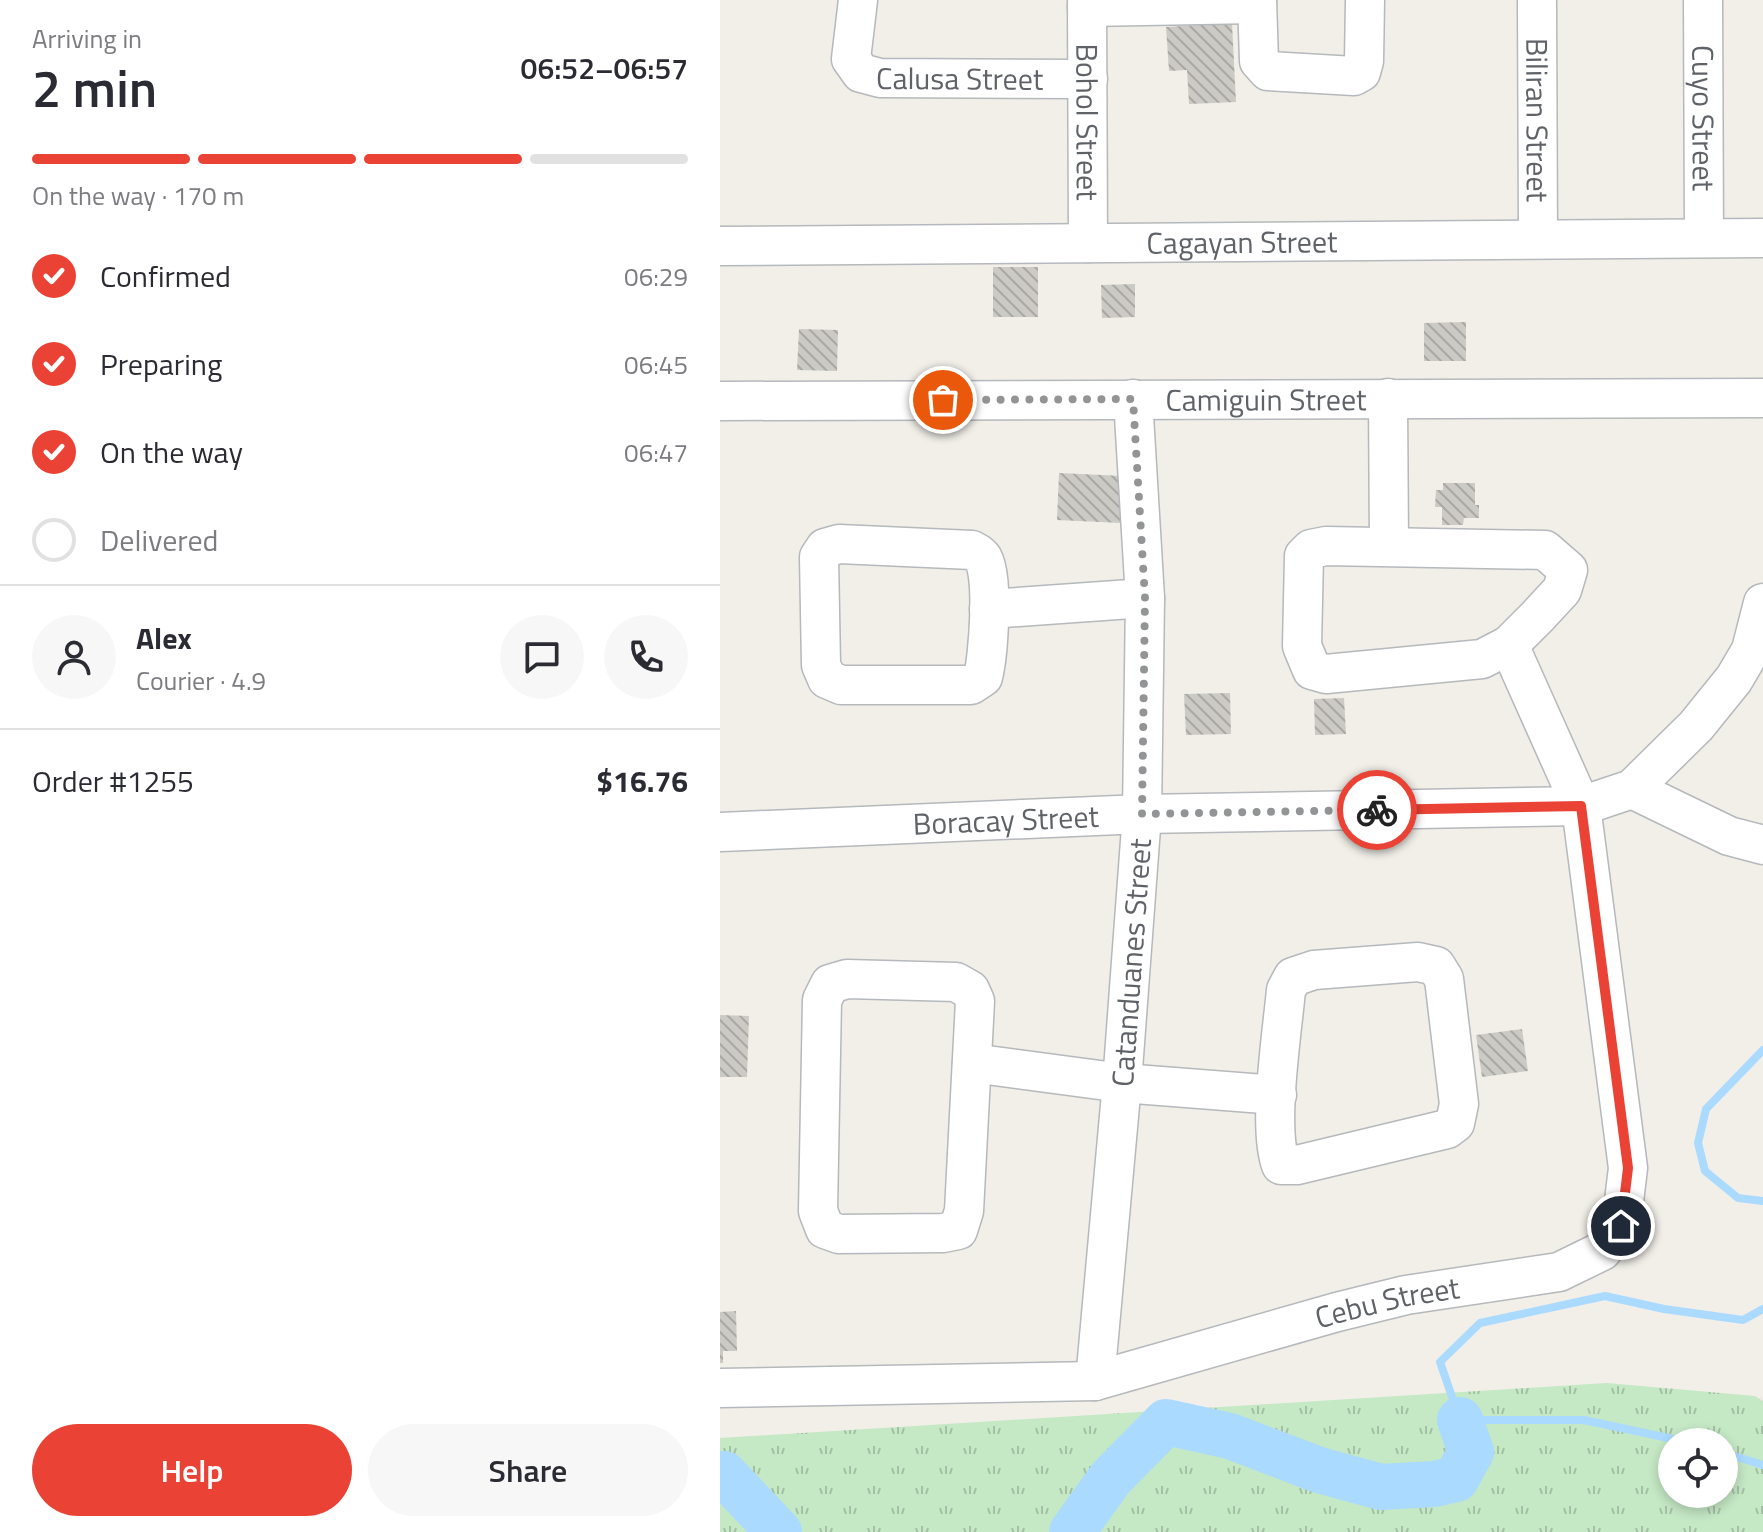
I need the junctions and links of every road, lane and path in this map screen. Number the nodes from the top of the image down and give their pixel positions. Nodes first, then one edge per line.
1 (858, 0) edge
2 (1365, 0) edge
3 (1537, 0) edge
4 (1703, 0) edge
5 (1257, 2) edge
6 (1087, 4) edge
7 (1088, 79) junction
8 (1704, 237) junction
9 (1763, 238) edge
10 (1538, 239) junction
11 (1088, 243) junction
12 (720, 246) edge
13 (1388, 398) junction
14 (1763, 398) edge
15 (1133, 399) junction
16 (720, 401) edge
17 (1389, 546) junction
18 (1145, 598) junction
19 (1763, 603) edge
20 (989, 609) junction
21 (1509, 645) junction
22 (1632, 789) junction
23 (1581, 806) junction
24 (1142, 814) junction
25 (720, 832) edge
26 (1763, 845) edge
27 (972, 1063) junction
28 (1122, 1083) junction
29 (1277, 1095) junction
30 (1095, 1381) junction
31 (720, 1388) edge

1 - 7 street, Calusa Street
2 - 5 street
3 - 10 street, Biliran Street
4 - 8 street, Cuyo Street
5 - 6 street
6 - 7 street, Bohol Street
7 - 11 street, Bohol Street
8 - 9 street, Cagayan Street
8 - 10 street, Cagayan Street
10 - 11 street, Cagayan Street
11 - 12 street, Cagayan Street
13 - 14 street, Camiguin Street
13 - 15 street, Camiguin Street
13 - 17 street
15 - 16 street, Camiguin Street
15 - 18 street, Catanduanes Street
17 - 21 street
17 - 21 street
18 - 20 street
18 - 24 street, Catanduanes Street
19 - 22 street, Boracay Street
20 - 20 street
21 - 23 street, Cebu Street
22 - 23 street, Boracay Street
22 - 26 street
23 - 24 street, Boracay Street
23 - 30 street, Cebu Street
24 - 25 street, Boracay Street
24 - 28 street, Catanduanes Street
27 - 27 street
27 - 28 street
28 - 29 street
28 - 30 street, Catanduanes Street
29 - 29 street
30 - 31 street, Cebu Street

